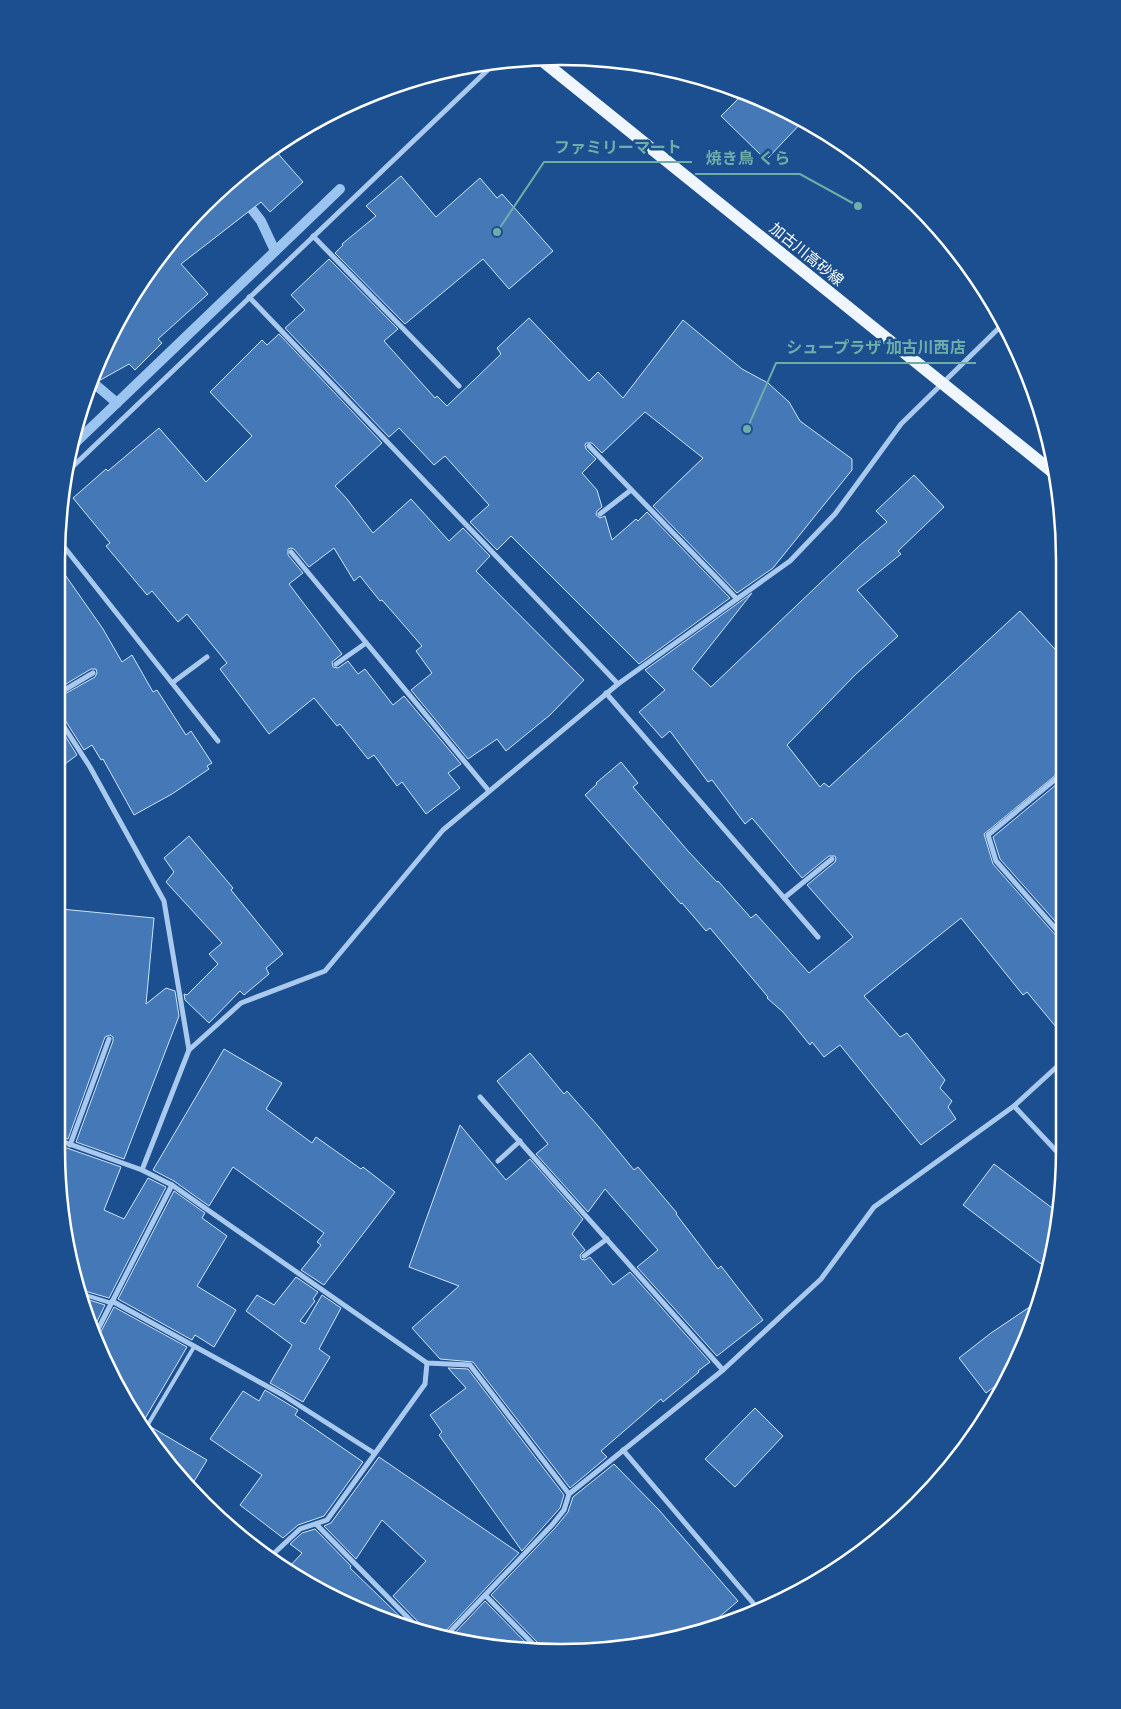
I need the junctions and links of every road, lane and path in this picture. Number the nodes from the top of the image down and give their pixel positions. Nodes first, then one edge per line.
1 (548, 65) edge
2 (487, 71) edge
3 (313, 236) junction
4 (249, 296) junction
5 (998, 329) edge
6 (942, 384) junction
7 (459, 386) dead end
8 (589, 446) dead end
9 (75, 464) edge
10 (1047, 467) edge
11 (631, 490) junction
12 (600, 514) dead end
13 (65, 548) edge
14 (291, 552) dead end
15 (737, 599) junction
16 (366, 642) junction
17 (207, 657) dead end
18 (336, 664) dead end
19 (93, 673) dead end
20 (172, 683) junction
21 (618, 684) junction
22 (65, 690) edge
23 (606, 693) junction
24 (65, 728) edge
25 (218, 741) dead end
26 (1056, 777) edge
27 (490, 791) junction
28 (832, 859) dead end
29 (784, 898) junction
30 (1056, 929) edge
31 (818, 937) dead end
32 (109, 1039) dead end
33 (189, 1050) junction
34 (1056, 1068) edge
35 (480, 1097) dead end
36 (1014, 1106) junction
37 (520, 1142) junction
38 (65, 1143) edge
39 (70, 1145) junction
40 (1056, 1151) edge
41 (498, 1161) dead end
42 (142, 1170) junction
43 (172, 1185) junction
44 (607, 1239) junction
45 (584, 1256) dead end
46 (87, 1295) edge
47 (112, 1302) junction
48 (99, 1328) edge
49 (194, 1347) junction
50 (427, 1363) junction
51 (723, 1370) junction
52 (149, 1424) edge
53 (623, 1450) junction
54 (374, 1453) junction
55 (569, 1494) junction
56 (316, 1524) junction
57 (275, 1553) edge
58 (486, 1596) junction
59 (754, 1604) edge
60 (411, 1621) edge
61 (451, 1631) edge
62 (532, 1643) edge

1 - 6 main road, 加古川高砂線
2 - 3 street
3 - 4 street
3 - 7 street
4 - 9 street
4 - 21 street
5 - 6 street
6 - 10 main road, 加古川高砂線
6 - 15 street
8 - 11 street
11 - 12 street
11 - 15 street
13 - 20 street
14 - 16 street
15 - 21 street
16 - 18 street
16 - 27 street
17 - 20 street
19 - 22 street
20 - 25 street
21 - 23 street
23 - 27 street
23 - 29 street
24 - 33 street
26 - 30 street
27 - 33 street
28 - 29 street
29 - 31 street
32 - 39 street
33 - 42 street
34 - 36 street
35 - 37 street
36 - 40 street
36 - 51 street
37 - 41 street
37 - 44 street
38 - 39 street
39 - 42 street
42 - 43 street
43 - 47 street
43 - 50 street
44 - 45 street
44 - 51 street
46 - 47 lane
47 - 48 street
47 - 49 street
49 - 52 lane
49 - 54 street
50 - 54 street
50 - 55 street
51 - 53 street
53 - 55 street
53 - 59 street
54 - 56 street
55 - 58 street
56 - 57 street
56 - 60 street
58 - 61 street
58 - 62 street

